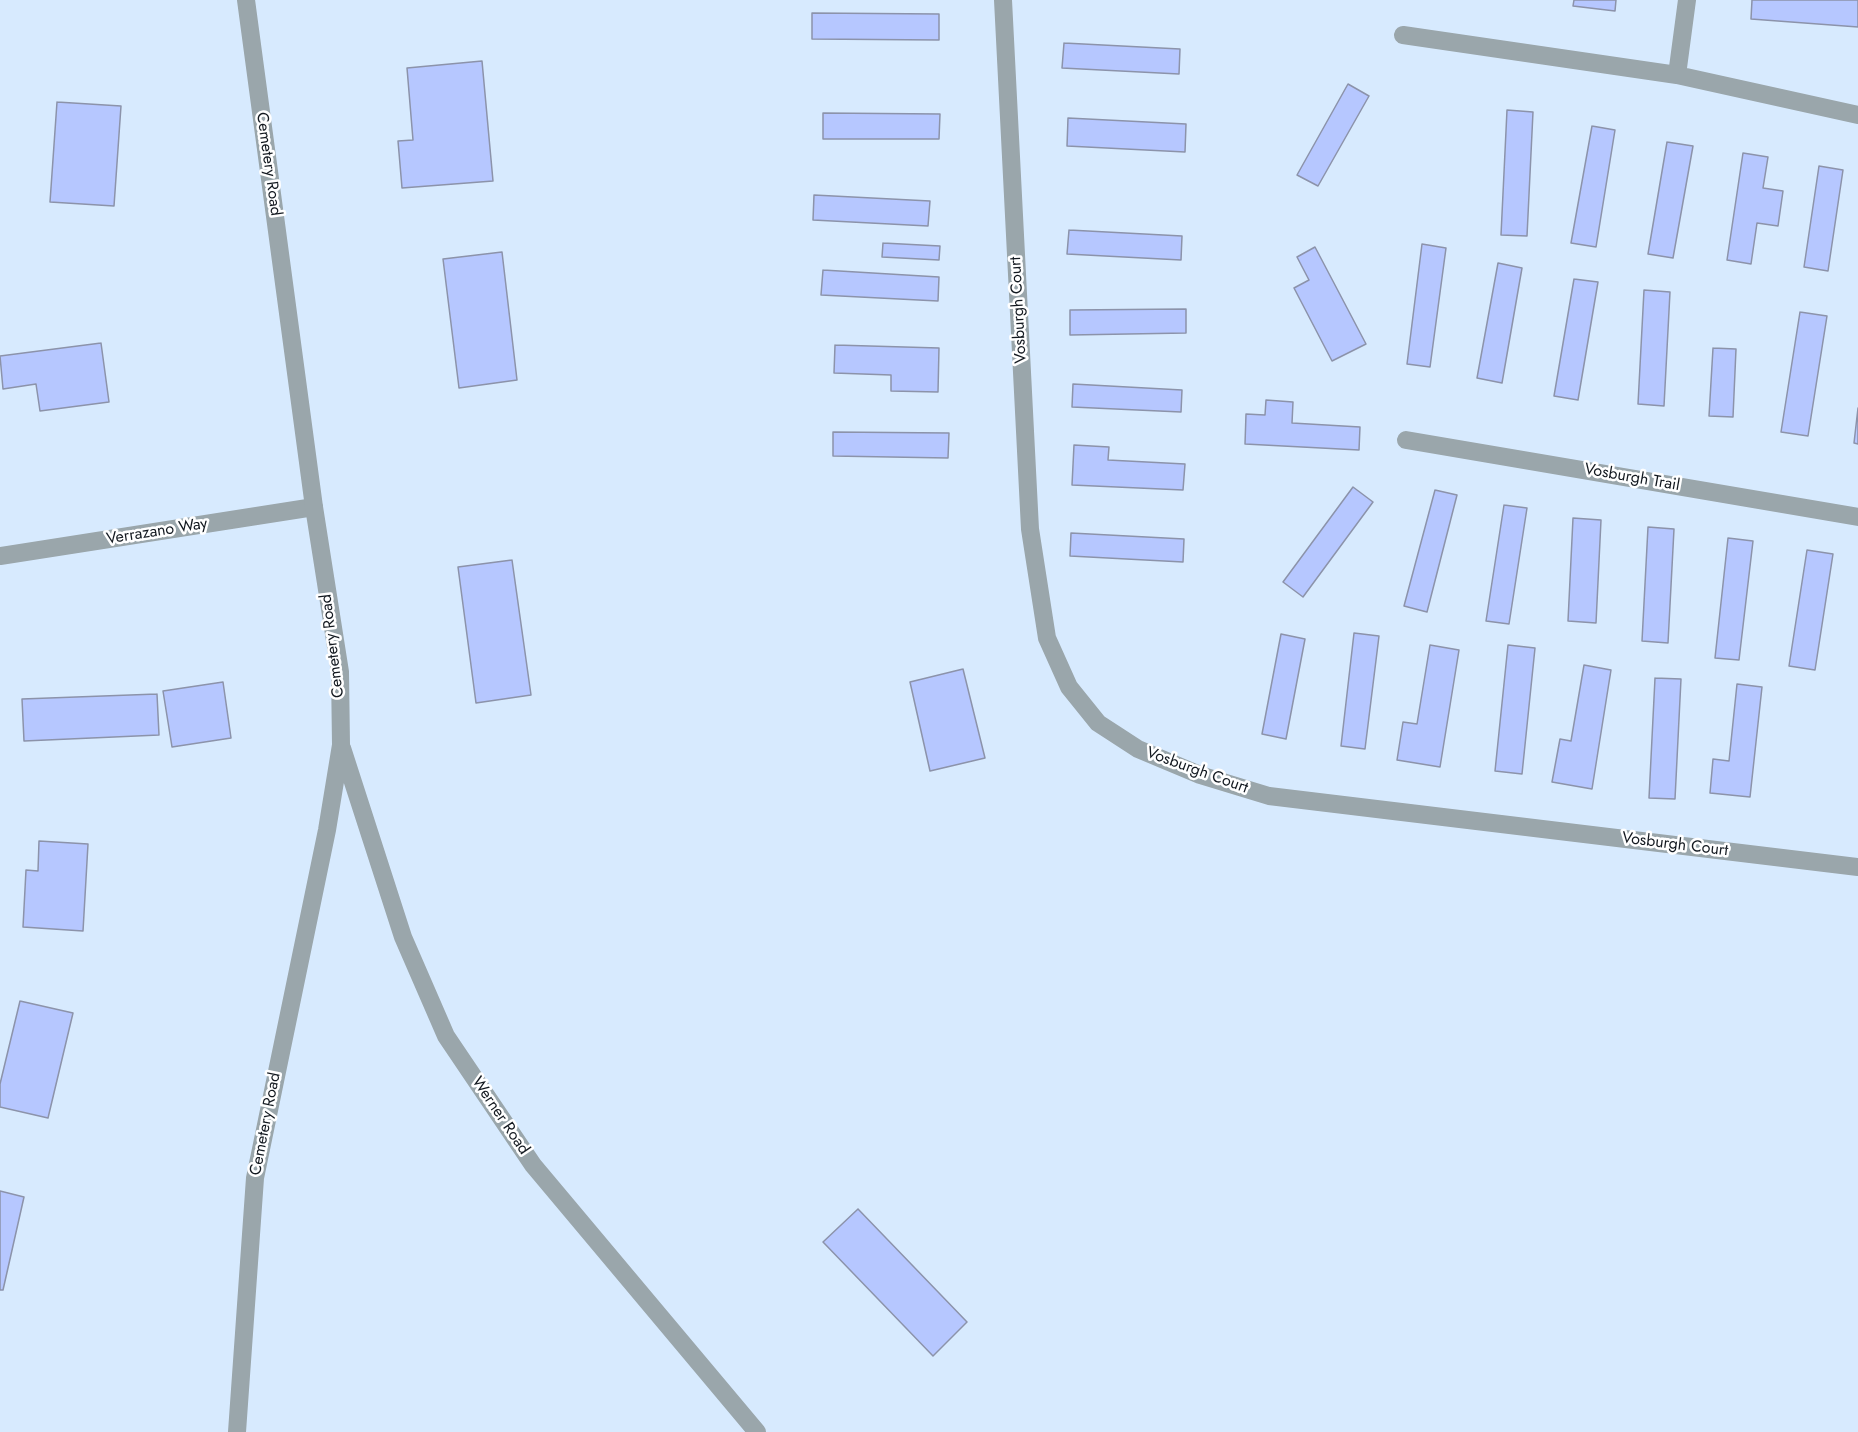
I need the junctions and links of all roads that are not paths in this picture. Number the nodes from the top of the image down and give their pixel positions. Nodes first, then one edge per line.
1 (246, 0) edge
2 (1003, 0) edge
3 (1687, 0) edge
4 (1403, 35) dead end
5 (1677, 75) junction
6 (1858, 115) edge
7 (1406, 440) dead end
8 (314, 507) junction
9 (1858, 517) edge
10 (0, 556) edge
11 (341, 745) junction
12 (1858, 867) edge
13 (237, 1432) edge
14 (757, 1432) edge

1 - 8 street, Cemetery Road
2 - 12 street, Vosburgh Court
3 - 5 street
4 - 5 street
5 - 6 street
7 - 9 street, Vosburgh Trail
8 - 10 street, Verrazano Way
8 - 11 street, Cemetery Road
11 - 13 street, Cemetery Road
11 - 14 street, Werner Road

